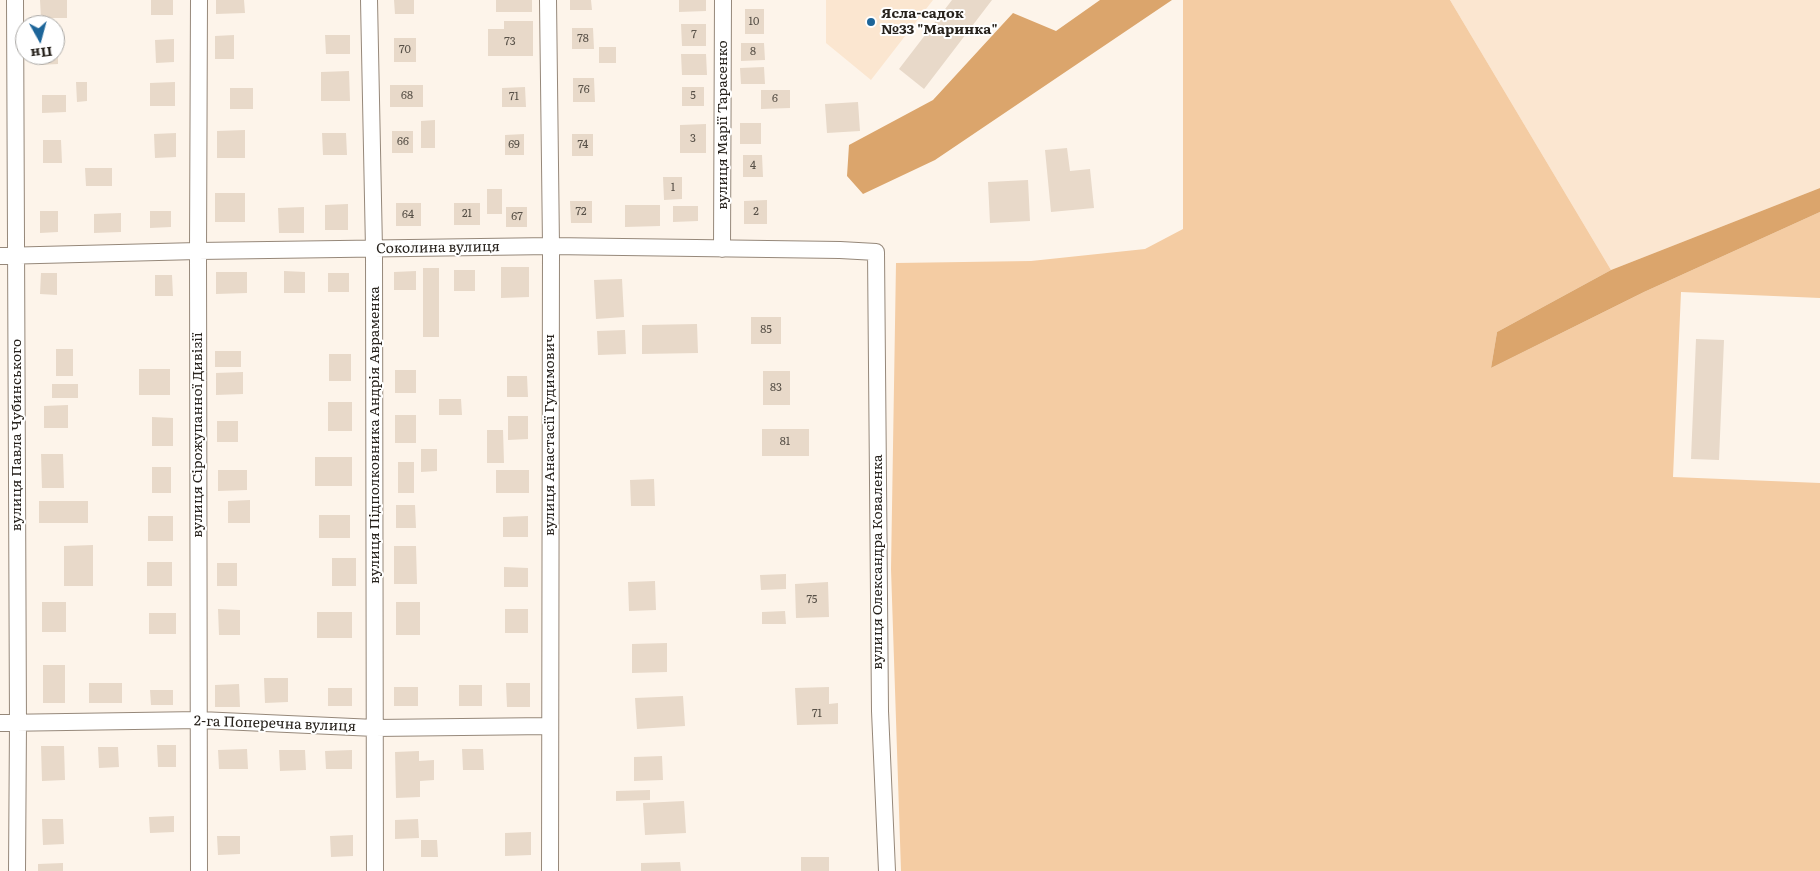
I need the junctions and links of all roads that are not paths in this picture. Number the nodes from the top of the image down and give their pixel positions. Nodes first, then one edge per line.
1 (15, 0) edge
2 (199, 0) edge
3 (369, 0) edge
4 (548, 0) edge
5 (723, 0) edge
6 (550, 246) junction
7 (374, 249) junction
8 (722, 249) junction
9 (198, 251) junction
10 (876, 252) joint
11 (0, 256) edge
12 (17, 256) junction
13 (200, 720) junction
14 (0, 723) edge
15 (18, 723) junction
16 (549, 726) junction
17 (375, 728) junction
18 (17, 871) edge
19 (200, 871) edge
20 (375, 871) edge
21 (550, 871) edge
22 (887, 871) edge

1 - 12 street, вулиця Павла Чубинського
2 - 9 street, вулиця Сірожупанної Дивізії
3 - 7 street, вулиця Підполковника Андрія Авраменка
4 - 6 street, вулиця Анастасії Гудимович
5 - 8 street, вулиця Марії Тарасенко
6 - 7 street, Соколина вулиця
6 - 8 street, Соколина вулиця
6 - 16 street, вулиця Анастасії Гудимович
7 - 9 street, Соколина вулиця
7 - 17 street, вулиця Підполковника Андрія Авраменка
8 - 10 street, Соколина вулиця
9 - 12 street, Соколина вулиця
9 - 13 street, вулиця Сірожупанної Дивізії
10 - 22 street, вулиця Олександра Коваленка
11 - 12 street, Соколина вулиця
12 - 15 street, вулиця Павла Чубинського
13 - 15 street, 2-га Поперечна вулиця
13 - 17 street, 2-га Поперечна вулиця
13 - 19 street, вулиця Сірожупанної Дивізії
14 - 15 street, 2-га Поперечна вулиця
15 - 18 street, вулиця Павла Чубинського
16 - 17 street, 2-га Поперечна вулиця
16 - 21 street, вулиця Анастасії Гудимович
17 - 20 street, вулиця Підполковника Андрія Авраменка

